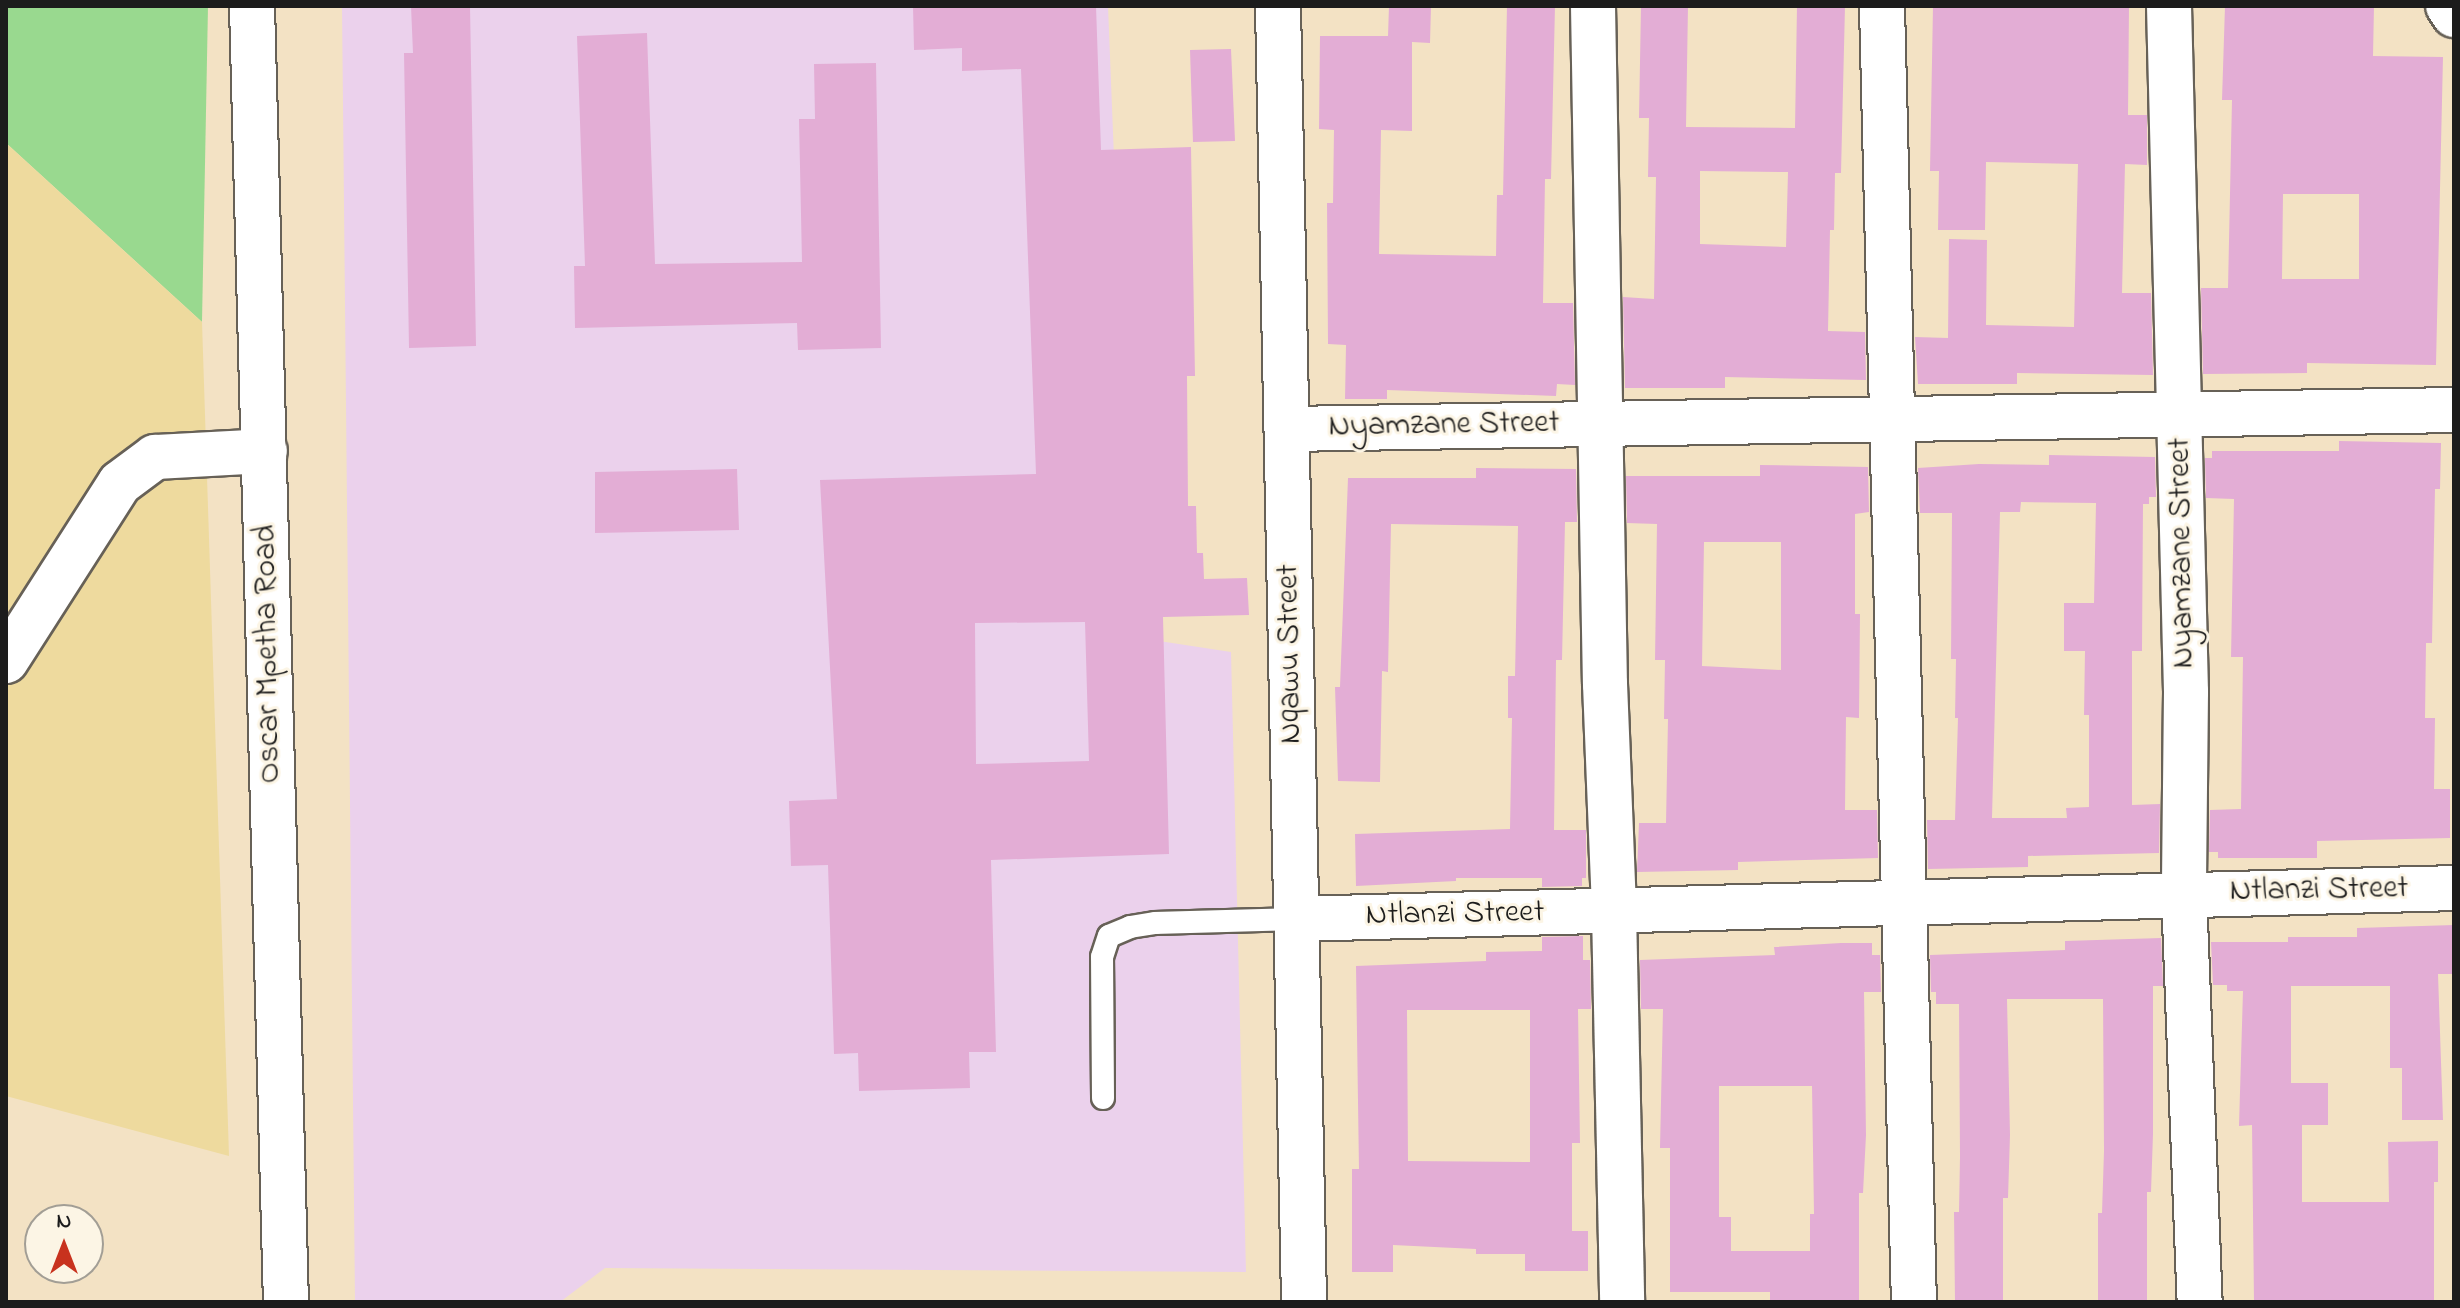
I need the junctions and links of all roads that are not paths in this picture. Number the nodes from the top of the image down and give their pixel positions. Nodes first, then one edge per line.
1 (252, 6) edge
2 (1278, 6) edge
3 (1593, 6) edge
4 (1882, 6) edge
5 (2169, 6) edge
6 (2448, 6) edge
7 (2454, 15) edge
8 (2454, 410) edge
9 (2179, 415) junction
10 (1892, 420) junction
11 (1600, 424) junction
12 (1287, 429) junction
13 (265, 451) junction
14 (6, 661) edge
15 (2186, 692) joint
16 (2454, 888) edge
17 (2184, 894) junction
18 (1906, 903) junction
19 (1614, 911) junction
20 (1296, 919) junction
21 (1103, 1098) dead end
22 (286, 1302) edge
23 (1304, 1302) edge
24 (1622, 1302) edge
25 (1914, 1302) edge
26 (2200, 1302) edge

1 - 13 street, Oscar Mpetha Road
2 - 12 street, Nqawu Street
3 - 11 street, Nyamzane Street
4 - 10 street
5 - 9 street, Nyamzane Street
6 - 7 street
8 - 9 street, Nyamzane Street
9 - 10 street, Nyamzane Street
9 - 15 street, Nyamzane Street
10 - 11 street, Nyamzane Street
10 - 18 street
11 - 12 street, Nyamzane Street
11 - 19 street, Nyamzane Street
12 - 20 street, Nqawu Street
13 - 14 street
13 - 22 street, Oscar Mpetha Road
15 - 17 street, Ntlanzi Street
16 - 17 street, Ntlanzi Street
17 - 18 street, Ntlanzi Street
17 - 26 street, Ntlanzi Street
18 - 19 street, Ntlanzi Street
18 - 25 street
19 - 20 street, Ntlanzi Street
19 - 24 street
20 - 21 lane
20 - 23 street, Nqawu Street

